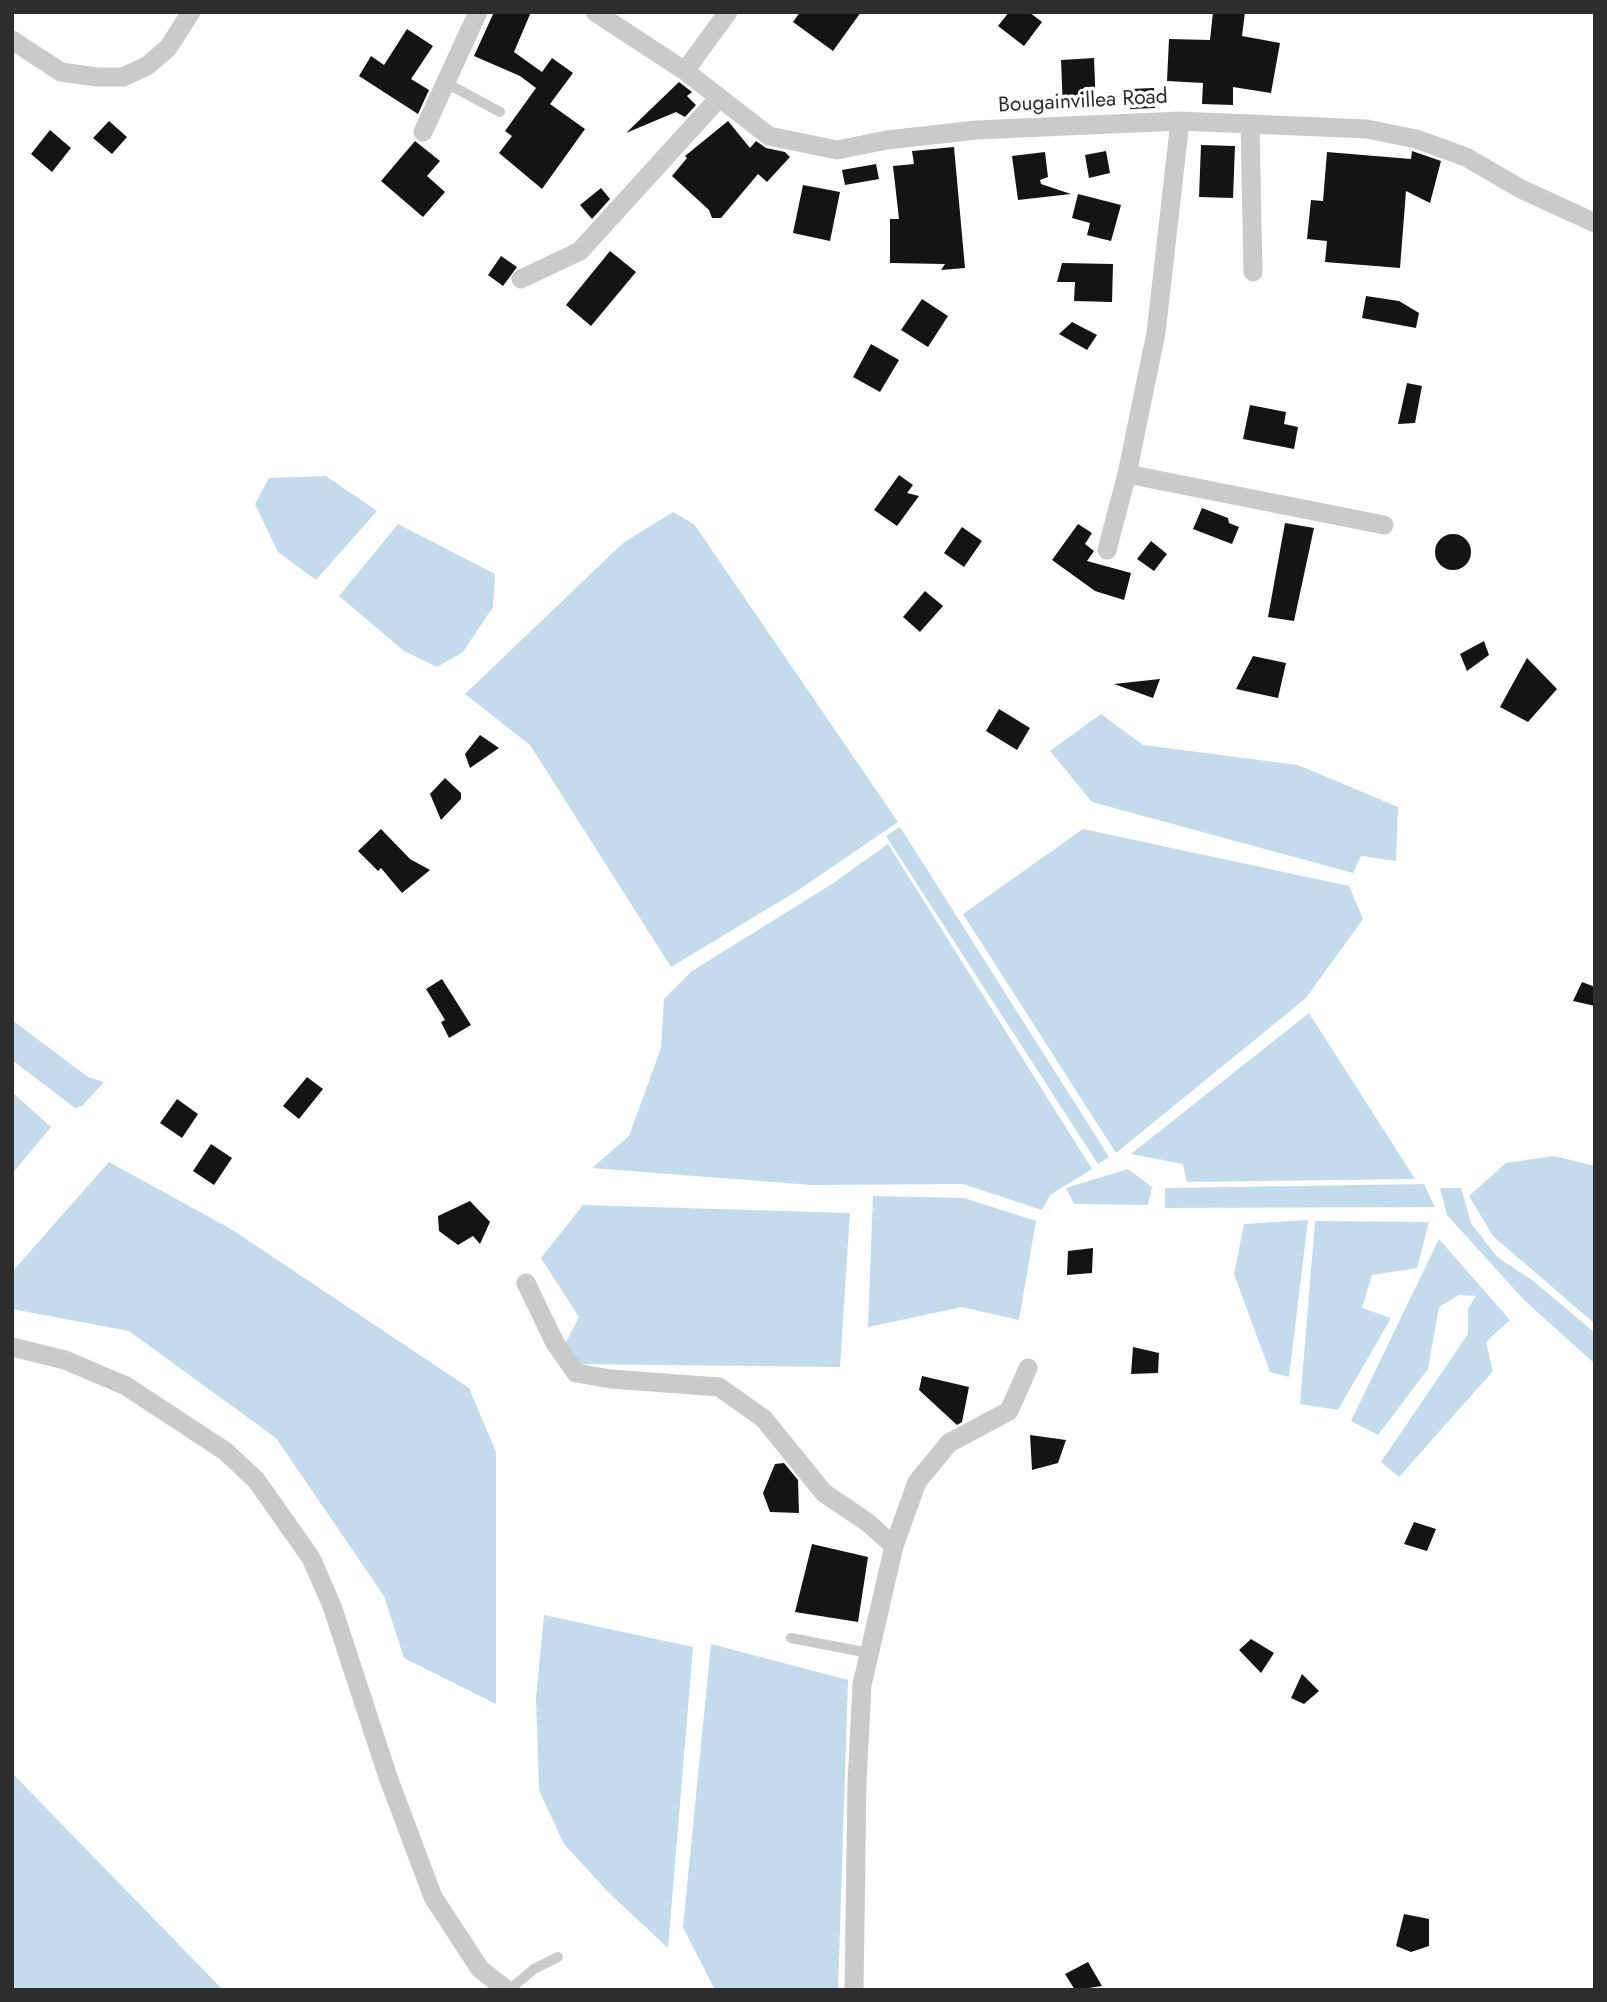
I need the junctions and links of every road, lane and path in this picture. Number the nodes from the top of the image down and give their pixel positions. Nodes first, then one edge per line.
1 (191, 12) edge
2 (478, 12) edge
3 (595, 12) edge
4 (728, 12) edge
5 (12, 40) edge
6 (685, 71) junction
7 (448, 84) junction
8 (719, 98) junction
9 (500, 112) dead end
10 (1180, 121) junction
11 (1250, 126) junction
12 (423, 132) dead end
13 (1595, 223) edge
14 (1253, 272) dead end
15 (521, 279) dead end
16 (1127, 474) junction
17 (1384, 525) dead end
18 (1107, 550) dead end
19 (526, 1283) dead end
20 (12, 1347) edge
21 (1028, 1368) dead end
22 (894, 1546) junction
23 (791, 1637) dead end
24 (869, 1653) junction
25 (558, 1957) dead end
26 (508, 1990) edge
27 (854, 1990) edge

1 - 5 street
2 - 7 street
3 - 6 street, Bougainvillea Road
4 - 6 street
6 - 8 street, Bougainvillea Road
7 - 9 lane
7 - 12 street
8 - 10 street, Bougainvillea Road
8 - 15 street
10 - 11 street, Bougainvillea Road
10 - 16 street
11 - 13 street, Bougainvillea Road
11 - 14 street
16 - 17 street
16 - 18 street
19 - 22 street
20 - 26 street
21 - 22 street
22 - 24 street
23 - 24 lane
24 - 27 street
25 - 26 lane

